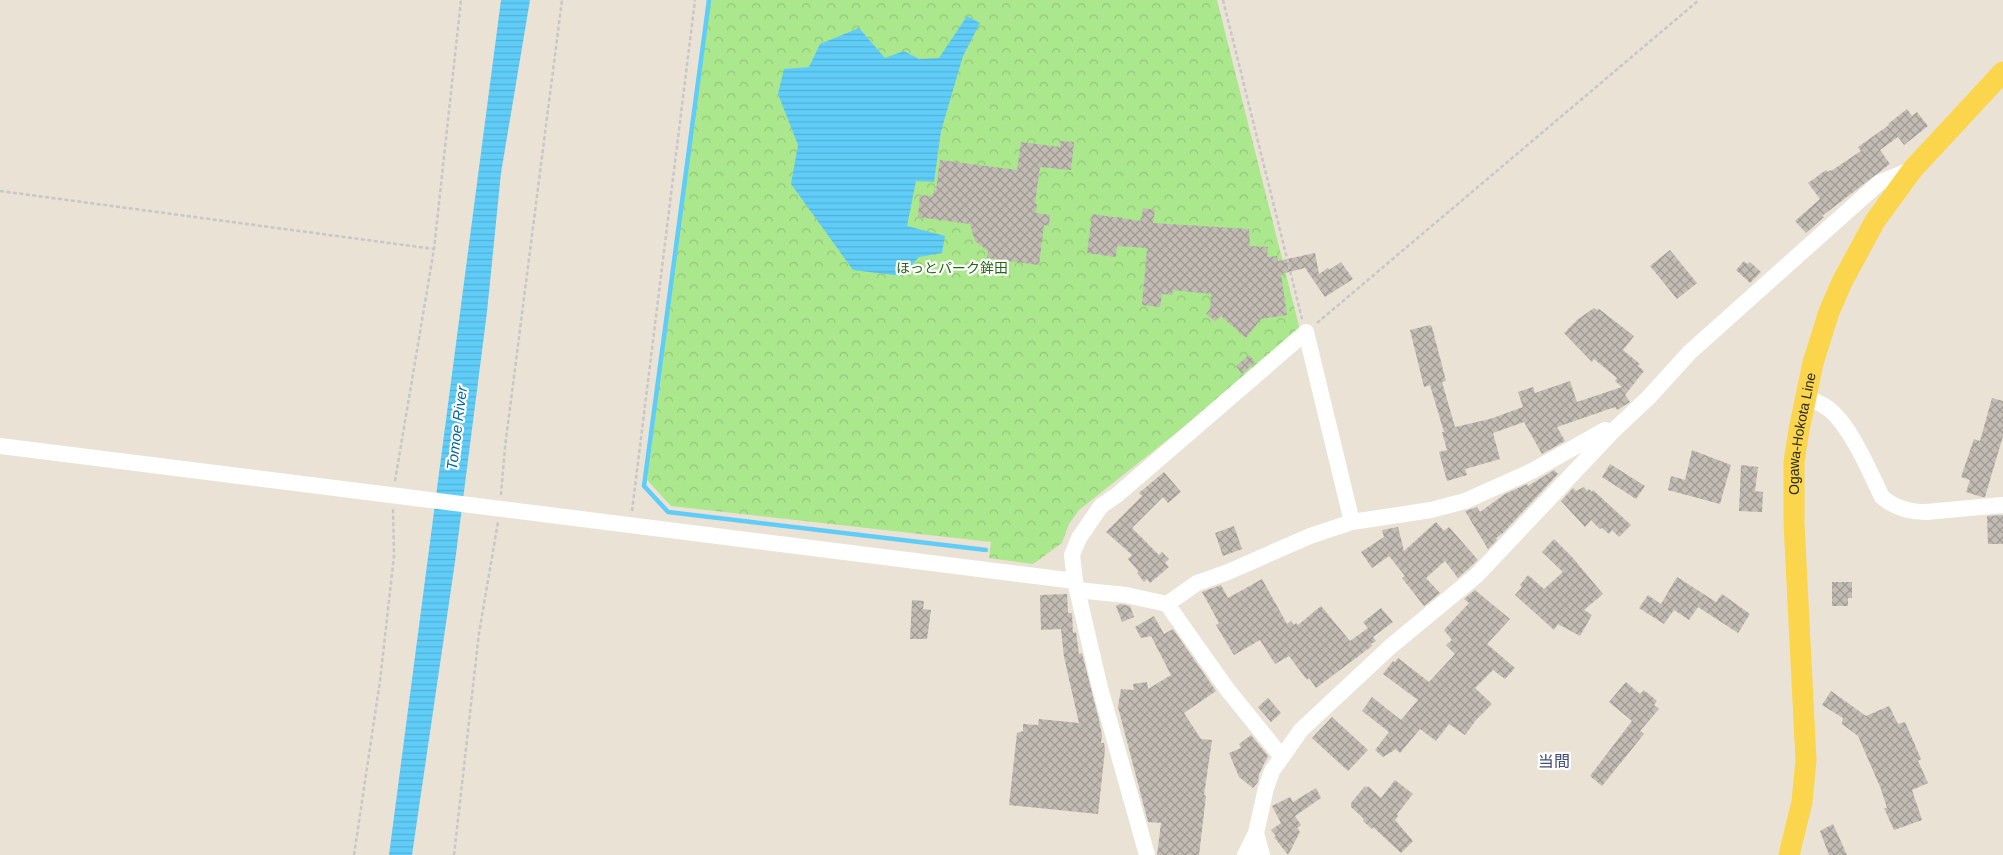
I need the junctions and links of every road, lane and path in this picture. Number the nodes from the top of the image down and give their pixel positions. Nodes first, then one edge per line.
1 (461, 0) edge
2 (562, 0) edge
3 (695, 0) edge
4 (1223, 0) edge
5 (1699, 0) edge
6 (2003, 72) edge
7 (1913, 169) junction
8 (0, 191) edge
9 (434, 249) junction
10 (1306, 332) junction
11 (1805, 396) junction
12 (1612, 432) junction
13 (0, 446) edge
14 (398, 496) junction
15 (2003, 505) edge
16 (500, 509) junction
17 (1352, 522) junction
18 (630, 525) junction
19 (1076, 586) junction
20 (1167, 604) junction
21 (1281, 756) junction
22 (1256, 833) junction
23 (354, 855) edge
24 (454, 855) edge
25 (1147, 855) edge
26 (1246, 855) edge
27 (1262, 855) edge
28 (1789, 855) edge

1 - 9 path
2 - 16 path
3 - 18 path
4 - 10 path
5 - 10 path
6 - 7 main road, Ogawa-Hokota Line
7 - 11 main road, Ogawa-Hokota Line
7 - 12 street
8 - 9 path
9 - 14 path
10 - 17 street
10 - 19 street
11 - 15 street
11 - 28 main road, Ogawa-Hokota Line
12 - 17 street
12 - 21 street
13 - 14 street
14 - 16 street
14 - 23 path
16 - 18 street
16 - 24 path
17 - 20 street
18 - 19 street
19 - 20 street
19 - 25 street
20 - 21 street
21 - 22 street
22 - 26 street
22 - 27 street

